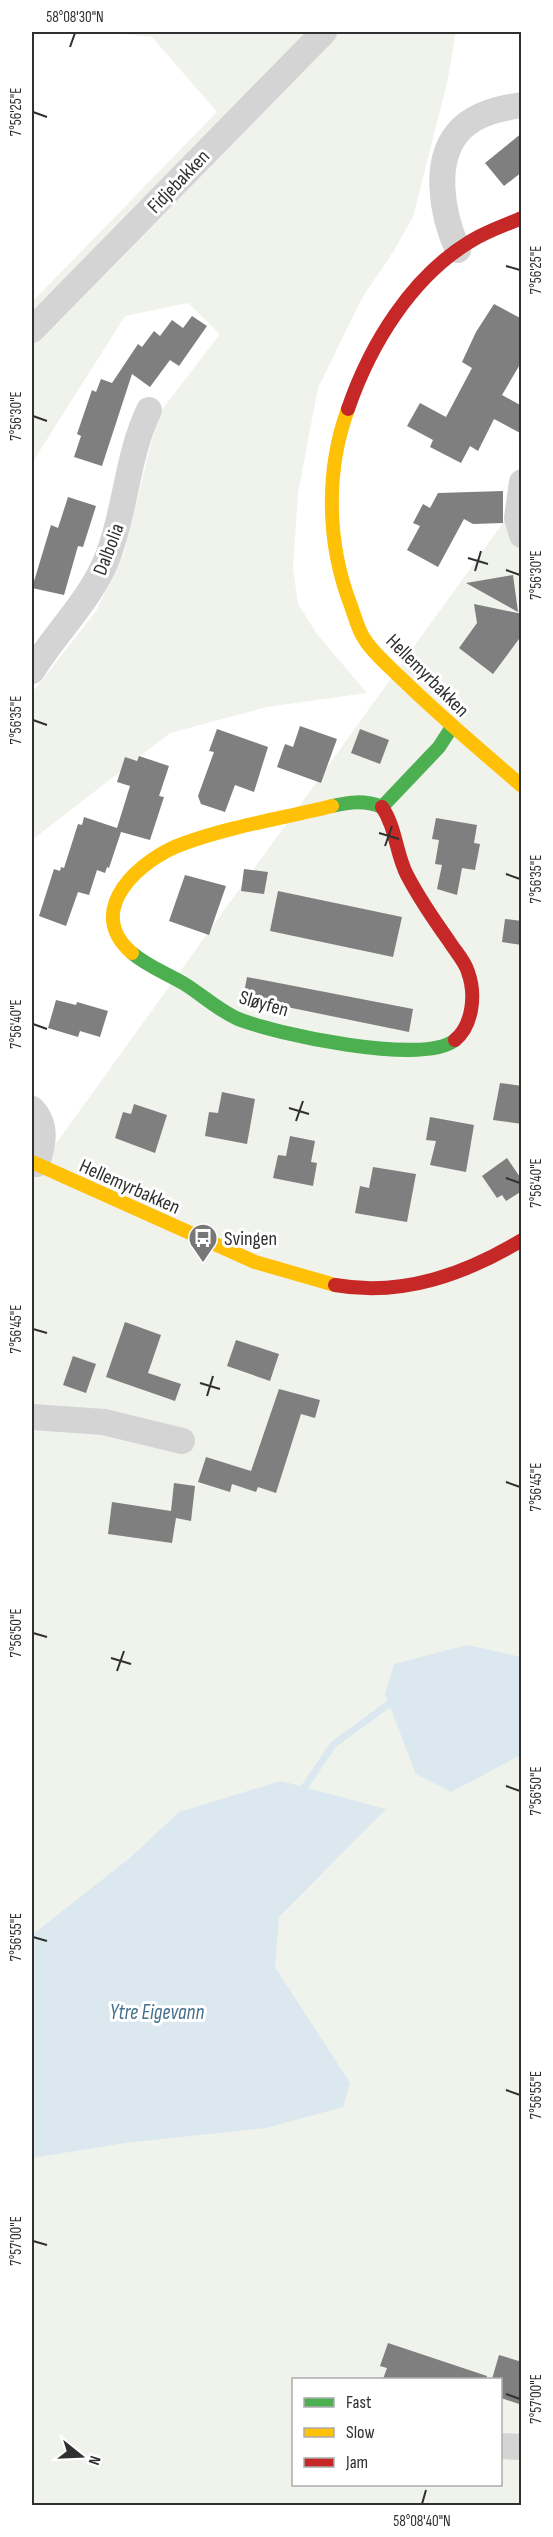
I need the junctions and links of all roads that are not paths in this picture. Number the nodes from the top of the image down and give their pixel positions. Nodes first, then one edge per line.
1 (324, 32) edge
2 (522, 105) edge
3 (522, 218) edge
4 (458, 250) junction
5 (32, 330) edge
6 (149, 410) dead end
7 (522, 482) edge
8 (522, 535) edge
9 (32, 671) edge
10 (452, 727) junction
11 (522, 786) edge
12 (382, 807) junction
13 (32, 1109) edge
14 (34, 1163) edge
15 (522, 1240) edge
16 (32, 1417) edge
17 (182, 1441) dead end
18 (502, 2446) edge
19 (522, 2447) edge

1 - 5 street, Fidjebakken
2 - 4 street
3 - 4 street, Hellemyrbakken
4 - 10 street, Hellemyrbakken
6 - 9 street, Dalbolia
7 - 8 street
10 - 11 street, Hellemyrbakken
10 - 12 street
12 - 12 street, Sløyfen
13 - 14 street
14 - 15 street, Hellemyrbakken
16 - 17 street
18 - 19 street

